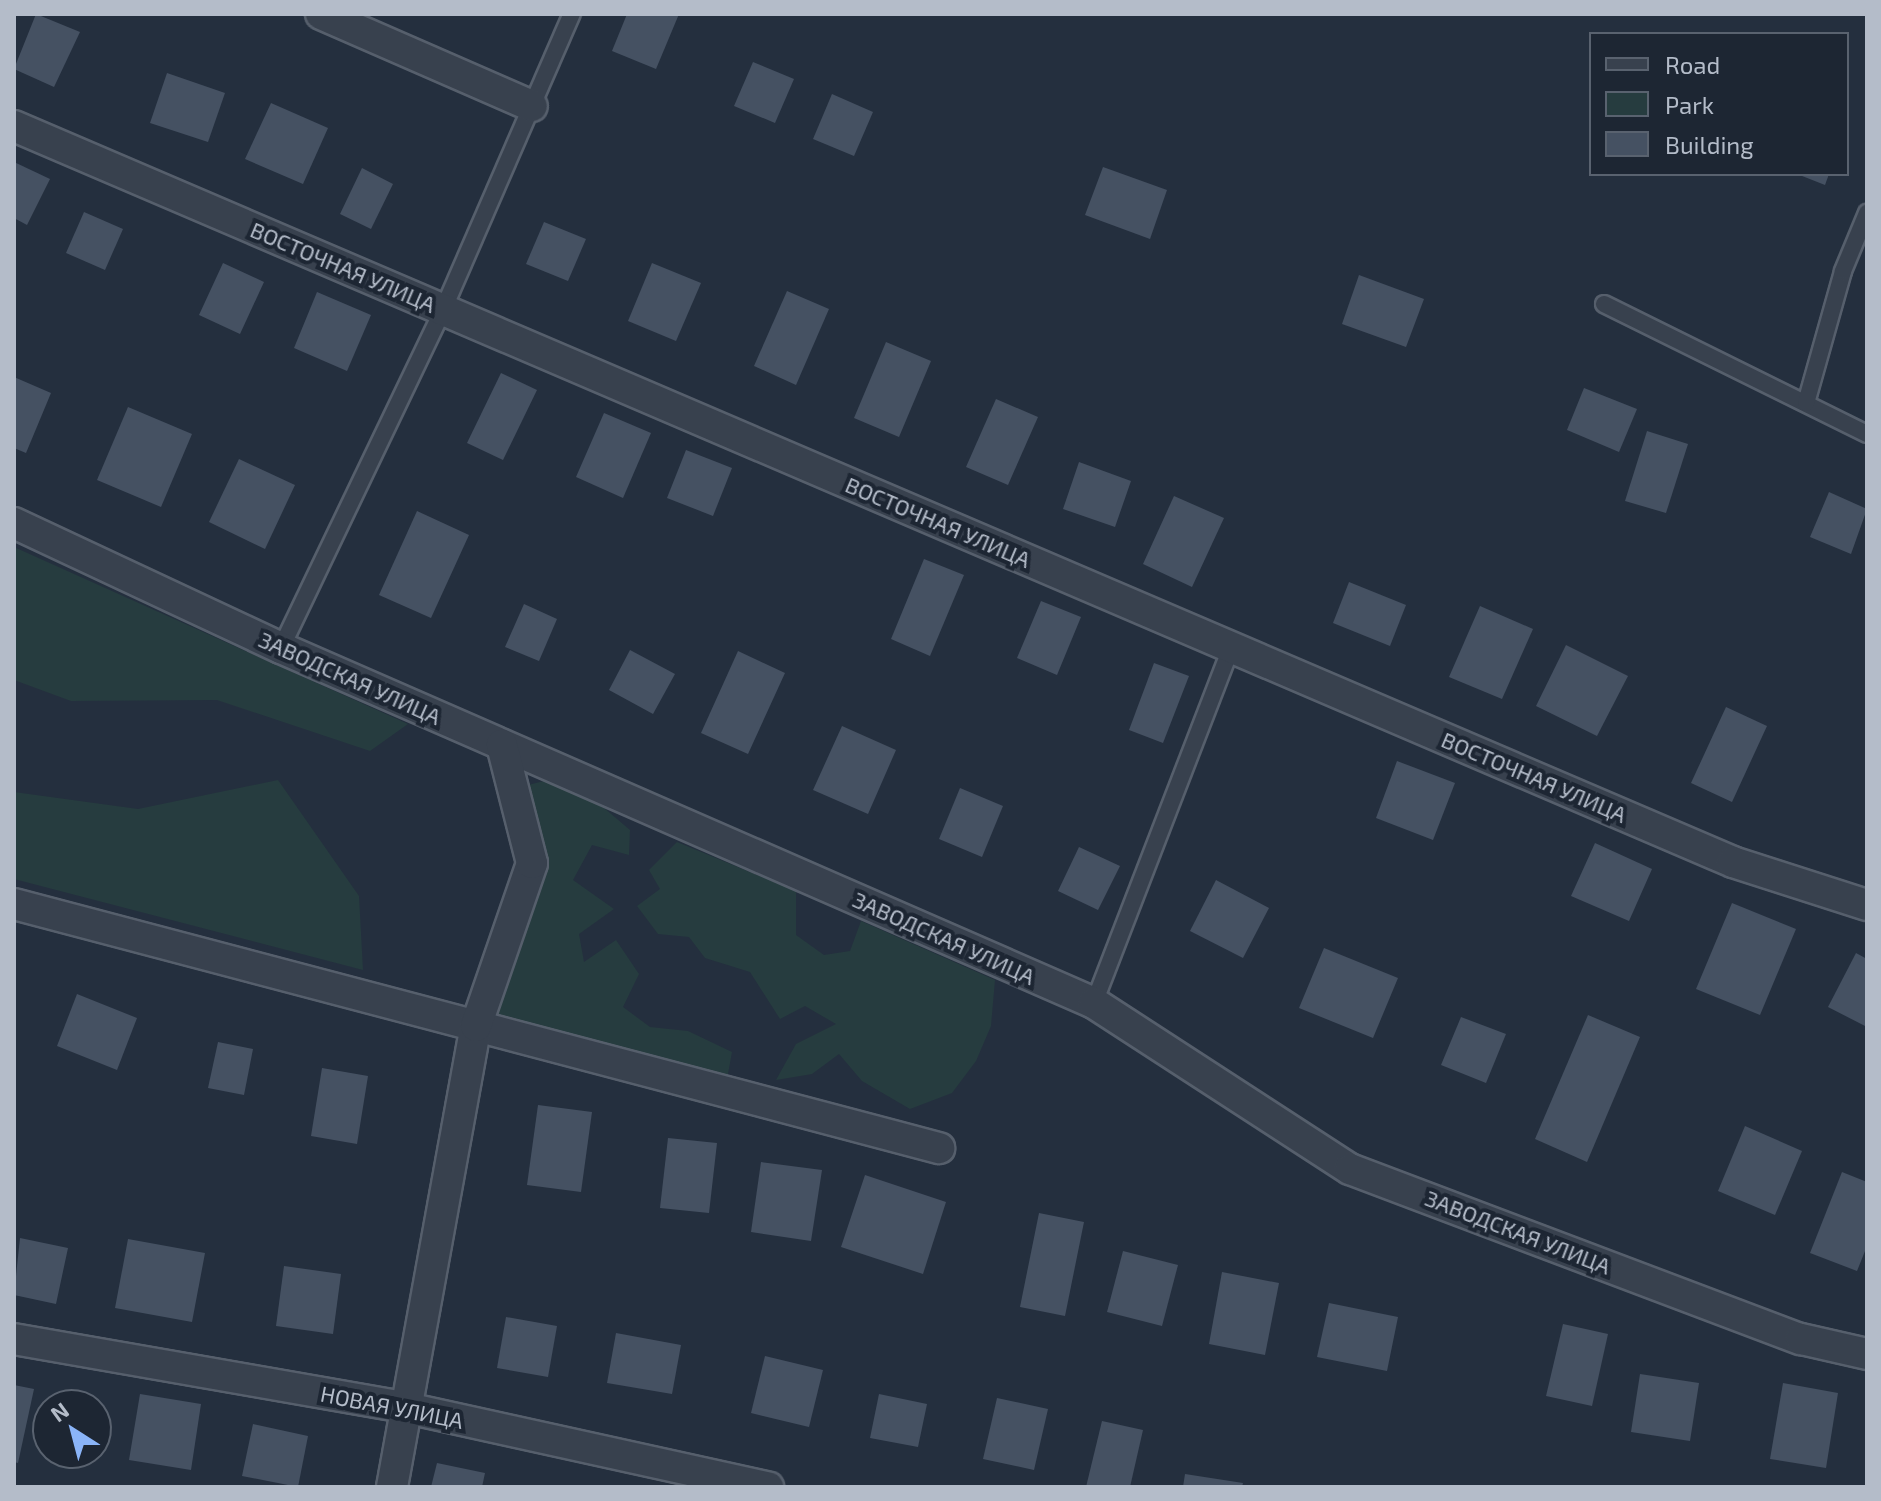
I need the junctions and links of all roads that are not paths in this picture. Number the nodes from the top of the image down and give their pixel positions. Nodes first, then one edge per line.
1 (321, 14) edge
2 (572, 14) edge
3 (532, 106) junction
4 (14, 126) edge
5 (1867, 213) edge
6 (1604, 304) dead end
7 (443, 310) junction
8 (1806, 403) junction
9 (1867, 434) edge
10 (14, 523) edge
11 (281, 648) junction
12 (1231, 648) junction
13 (502, 745) junction
14 (14, 904) edge
15 (1867, 905) edge
16 (1094, 1003) junction
17 (476, 1026) junction
18 (939, 1148) dead end
19 (14, 1339) edge
20 (1867, 1354) edge
21 (403, 1407) junction
22 (392, 1487) edge
23 (768, 1487) edge

1 - 3 street
2 - 3 lane
3 - 7 lane
4 - 7 street, ВОСТОЧНАЯ УЛИЦА
5 - 8 lane
6 - 8 lane
7 - 11 lane
7 - 12 street, ВОСТОЧНАЯ УЛИЦА
8 - 9 lane
10 - 11 street, ЗАВОДСКАЯ УЛИЦА
11 - 13 street, ЗАВОДСКАЯ УЛИЦА
12 - 15 street, ВОСТОЧНАЯ УЛИЦА
12 - 16 lane
13 - 16 street, ЗАВОДСКАЯ УЛИЦА
13 - 17 street
14 - 17 street
16 - 20 street, ЗАВОДСКАЯ УЛИЦА
17 - 18 street
17 - 21 street
19 - 21 street, НОВАЯ УЛИЦА
21 - 22 street
21 - 23 street, НОВАЯ УЛИЦА

